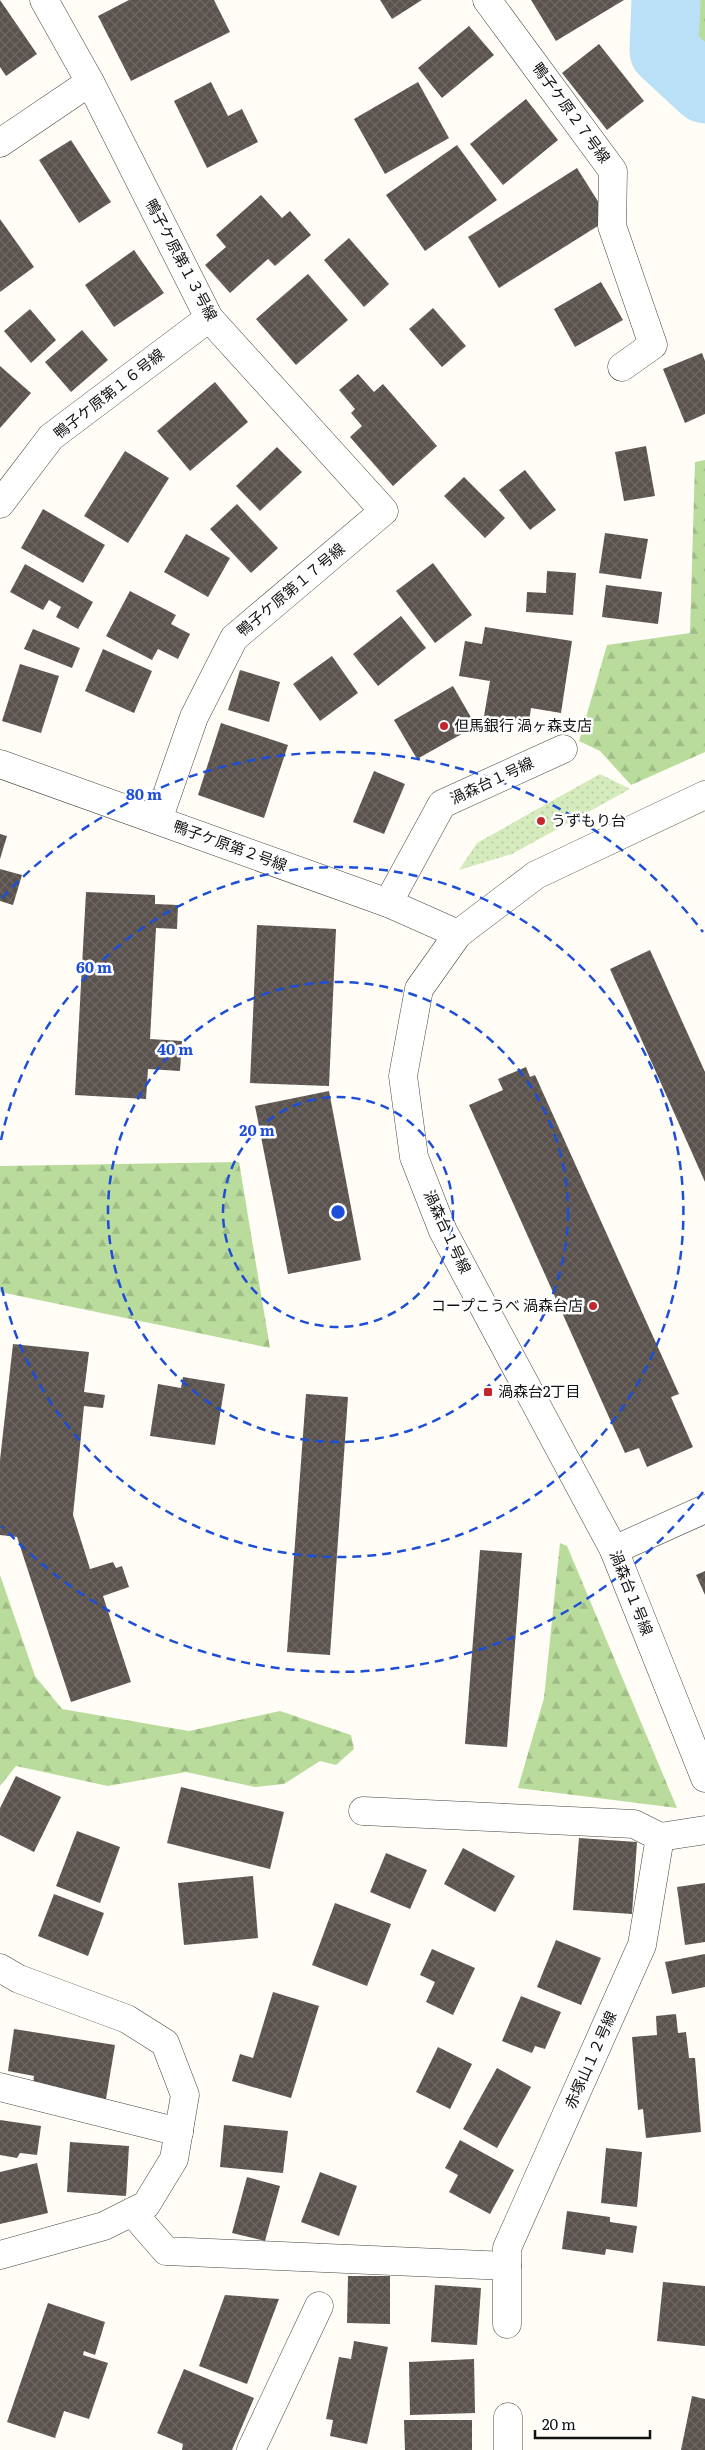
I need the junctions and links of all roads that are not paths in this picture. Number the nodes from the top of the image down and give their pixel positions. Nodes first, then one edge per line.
1 (44, 0) edge
2 (487, 0) edge
3 (90, 82) junction
4 (0, 143) edge
5 (209, 318) junction
6 (622, 367) dead end
7 (0, 504) edge
8 (384, 511) joint
9 (563, 749) dead end
10 (0, 764) edge
11 (705, 795) edge
12 (158, 820) junction
13 (388, 903) junction
14 (458, 934) junction
15 (705, 1510) edge
16 (614, 1550) junction
17 (705, 1778) edge
18 (363, 1811) dead end
19 (705, 1830) edge
20 (660, 1836) junction
21 (0, 1968) edge
22 (0, 2087) edge
23 (179, 2132) junction
24 (132, 2212) junction
25 (0, 2255) edge
26 (507, 2266) junction
27 (318, 2306) dead end
28 (507, 2324) dead end
29 (508, 2417) dead end
30 (251, 2450) edge
31 (508, 2450) edge

1 - 3 street, 鴨子ケ原第１３号線
2 - 6 street, 鴨子ケ原２７号線
3 - 4 street
3 - 5 street, 鴨子ケ原第１３号線
5 - 7 street, 鴨子ケ原第１６号線
5 - 8 street, 鴨子ケ原第１３号線
8 - 12 street, 鴨子ケ原第１７号線
9 - 13 street, 渦森台１号線
10 - 12 street, 鴨子ケ原第２号線
11 - 14 street, 渦森台１号線
12 - 13 street, 鴨子ケ原第２号線
13 - 14 street, 鴨子ケ原第２号線
14 - 16 street, 渦森台１号線
15 - 16 street
16 - 17 street, 渦森台１号線
18 - 20 street
19 - 20 street
20 - 26 street, 赤塚山１２号線
21 - 23 street
22 - 23 street
23 - 24 street
24 - 25 street
24 - 26 street
26 - 28 street, 赤塚山１２号線
27 - 30 street
29 - 31 street

